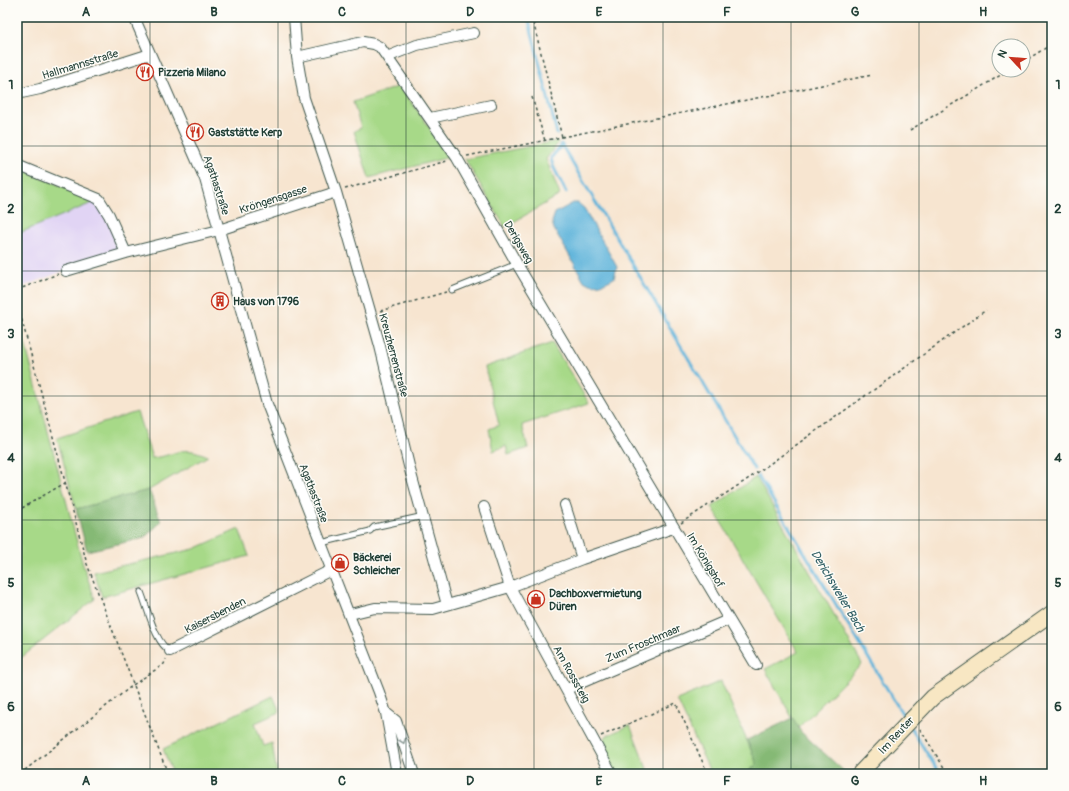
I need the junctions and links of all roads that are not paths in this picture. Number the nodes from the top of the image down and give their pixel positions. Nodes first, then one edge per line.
1 (134, 17) edge
2 (294, 17) edge
3 (474, 33) dead end
4 (150, 54) junction
5 (297, 57) junction
6 (387, 57) junction
7 (17, 94) edge
8 (492, 105) dead end
9 (430, 118) junction
10 (17, 165) edge
11 (336, 192) junction
12 (219, 230) junction
13 (126, 253) junction
14 (517, 264) junction
15 (66, 271) road end
16 (452, 290) road end
17 (565, 505) dead end
18 (484, 507) dead end
19 (424, 516) junction
20 (673, 528) junction
21 (321, 543) junction
22 (582, 559) junction
23 (332, 570) junction
24 (510, 587) junction
25 (141, 592) dead end
26 (447, 605) junction
27 (1052, 613) edge
28 (350, 614) junction
29 (728, 620) junction
30 (170, 651) joint
31 (756, 665) dead end
32 (567, 689) junction
33 (386, 713) junction
34 (611, 773) edge
35 (397, 774) edge
36 (414, 774) edge
37 (859, 774) edge

1 - 4 street, Agathastraße
2 - 5 street, Kreuzherrenstraße
3 - 6 street
4 - 7 street, Hallmannsstraße
4 - 12 street, Agathastraße
5 - 6 street, Derigsweg
5 - 11 street, Kreuzherrenstraße
6 - 9 street, Derigsweg
8 - 9 street
9 - 14 street, Derigsweg
10 - 13 street
11 - 12 street, Kröngensgasse
11 - 19 street, Kreuzherrenstraße
12 - 13 street, Agathastraße
12 - 21 street, Agathastraße
13 - 15 street, Agathastraße
14 - 16 lane
14 - 20 street, Derigsweg
17 - 22 street
18 - 24 street
19 - 21 lane
19 - 26 street, Kreuzherrenstraße
20 - 22 street, Im Königshof
20 - 29 street, Im Königshof
21 - 23 street, Agathastraße
22 - 24 street, Im Königshof
23 - 28 street, Agathastraße
23 - 30 street, Kaisersbenden
24 - 26 street, Im Königshof
24 - 32 street, Am Rosssteig
25 - 30 lane
26 - 28 street
27 - 37 street, Im Reuter
28 - 33 street, Agathastraße
29 - 31 street, Im Königshof
29 - 32 street, Zum Froschmaar
32 - 34 street, Am Rosssteig
33 - 35 street, Agathastraße
33 -> 36 street

